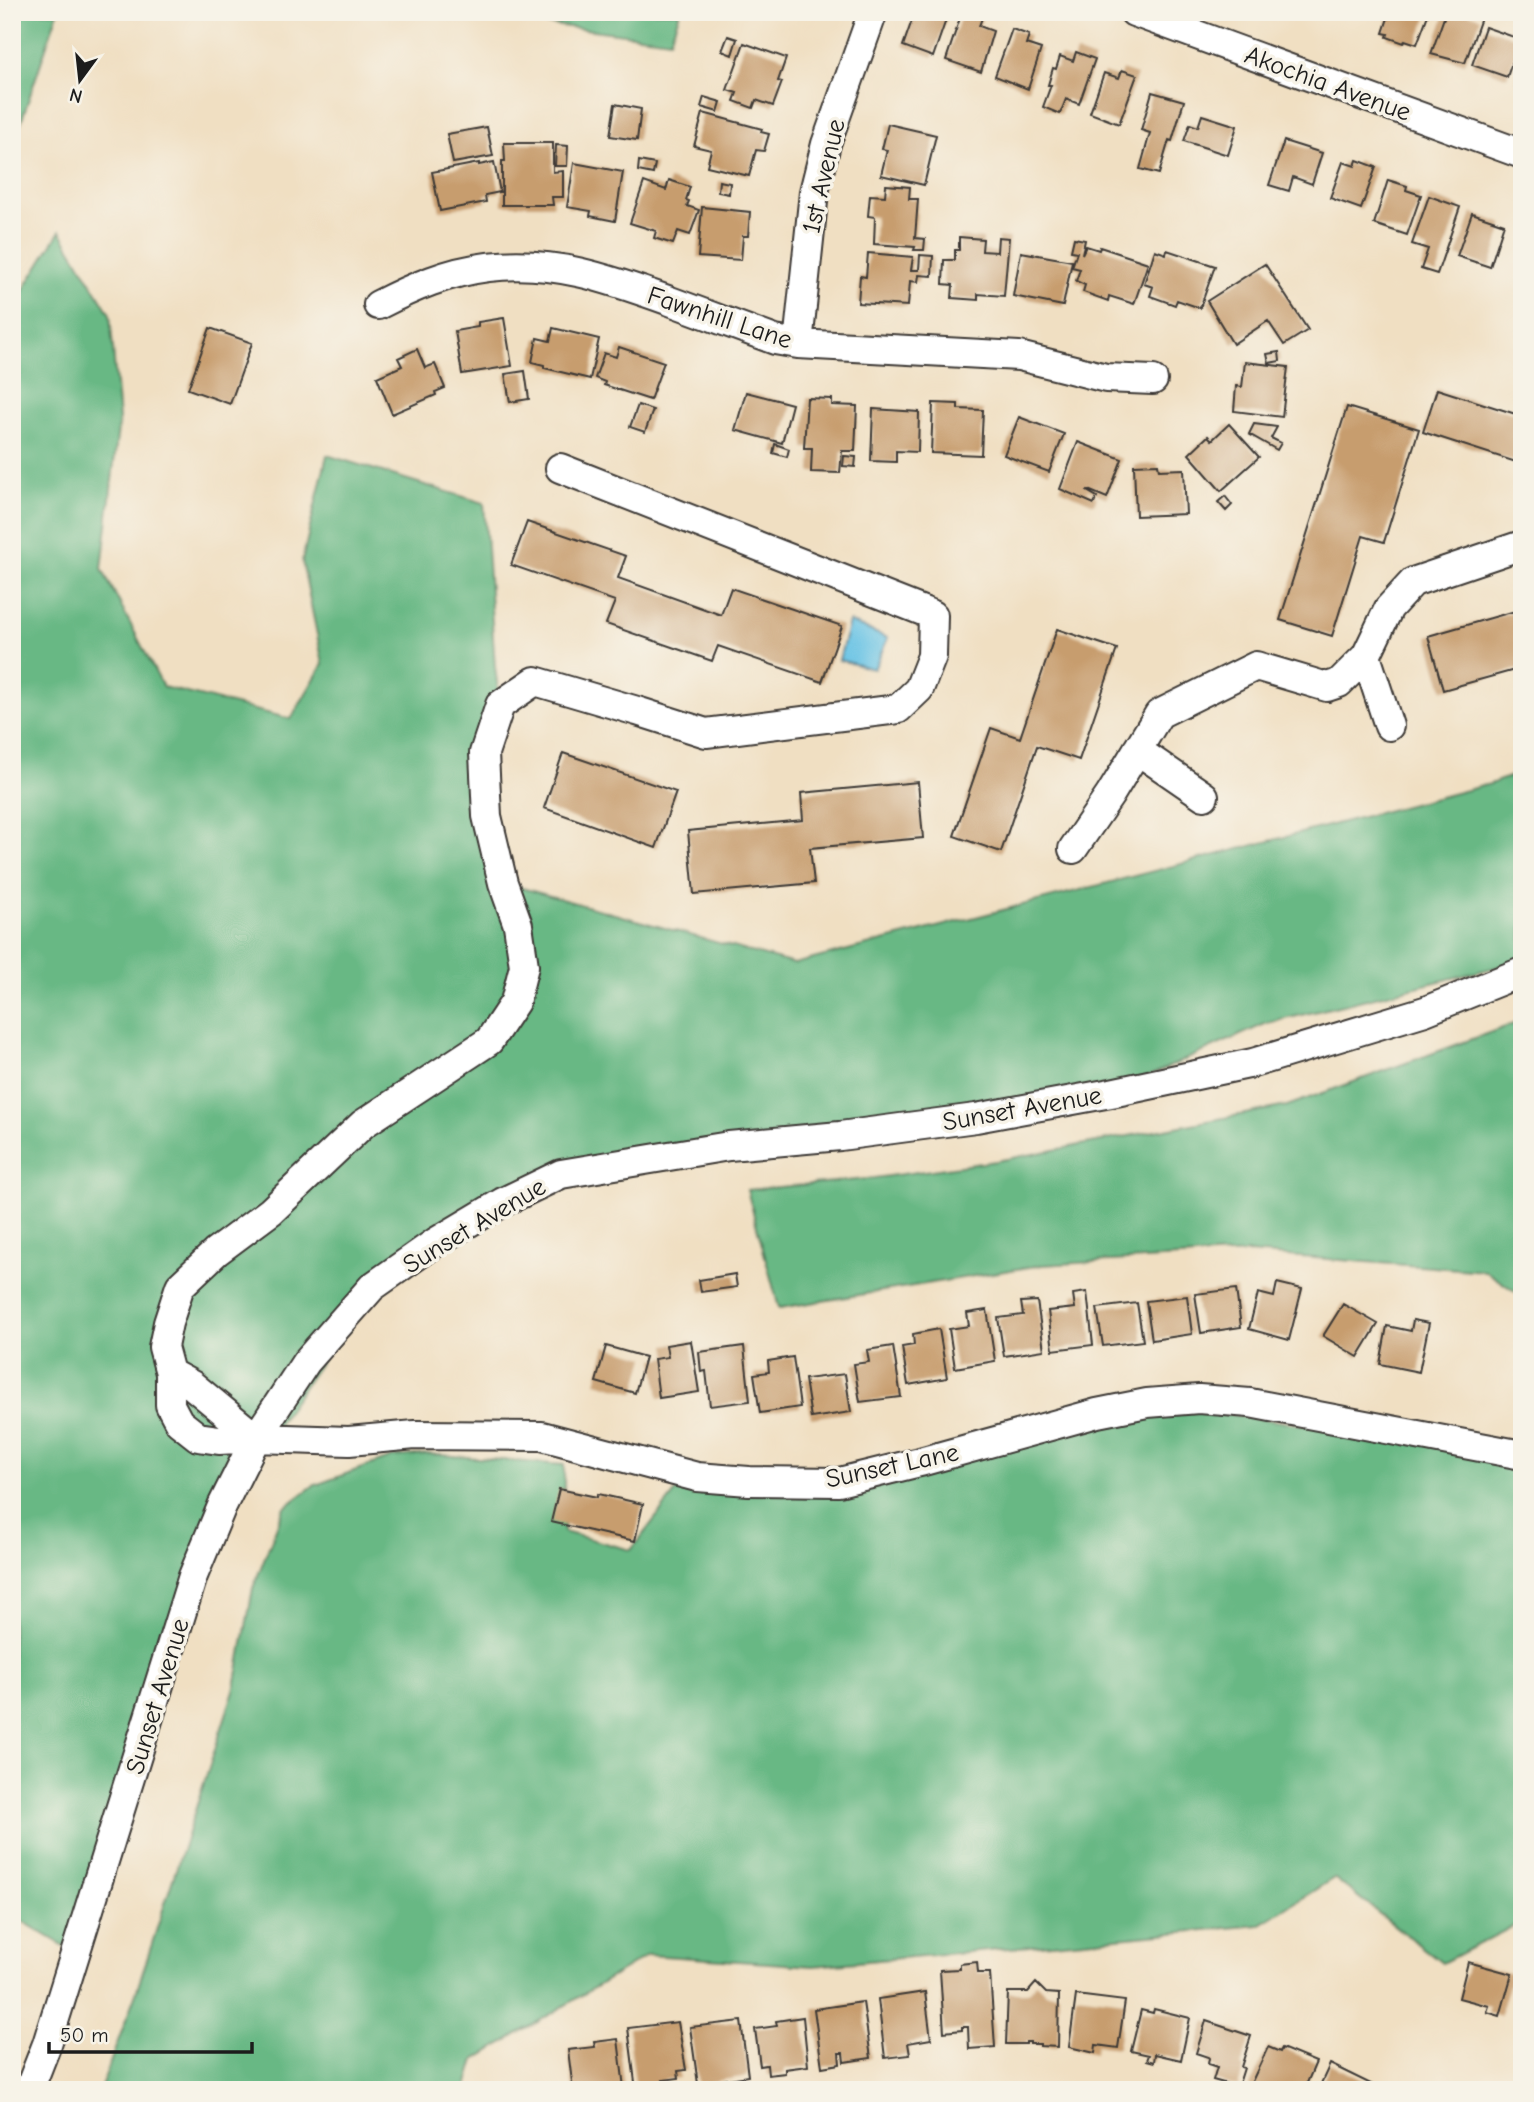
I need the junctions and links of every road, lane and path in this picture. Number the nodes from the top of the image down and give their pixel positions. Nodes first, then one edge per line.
1 (873, 12) edge
2 (1134, 12) edge
3 (1522, 154) edge
4 (378, 305) dead end
5 (798, 344) junction
6 (1153, 380) dead end
7 (560, 468) dead end
8 (1522, 545) edge
9 (1366, 656) junction
10 (1389, 726) dead end
11 (1137, 750) junction
12 (1204, 796) dead end
13 (1073, 849) dead end
14 (1522, 972) edge
15 (257, 1438) junction
16 (1522, 1455) edge
17 (29, 2090) edge

1 - 5 street, 1st Avenue
2 - 3 street, Akochia Avenue
4 - 5 street, Fawnhill Lane
5 - 6 street, Fawnhill Lane
7 - 15 street
8 - 9 street
9 - 10 street
9 - 11 street
11 - 12 street
11 - 13 street
14 - 15 street, Sunset Avenue
15 - 16 street, Sunset Lane
15 - 17 street, Sunset Avenue

